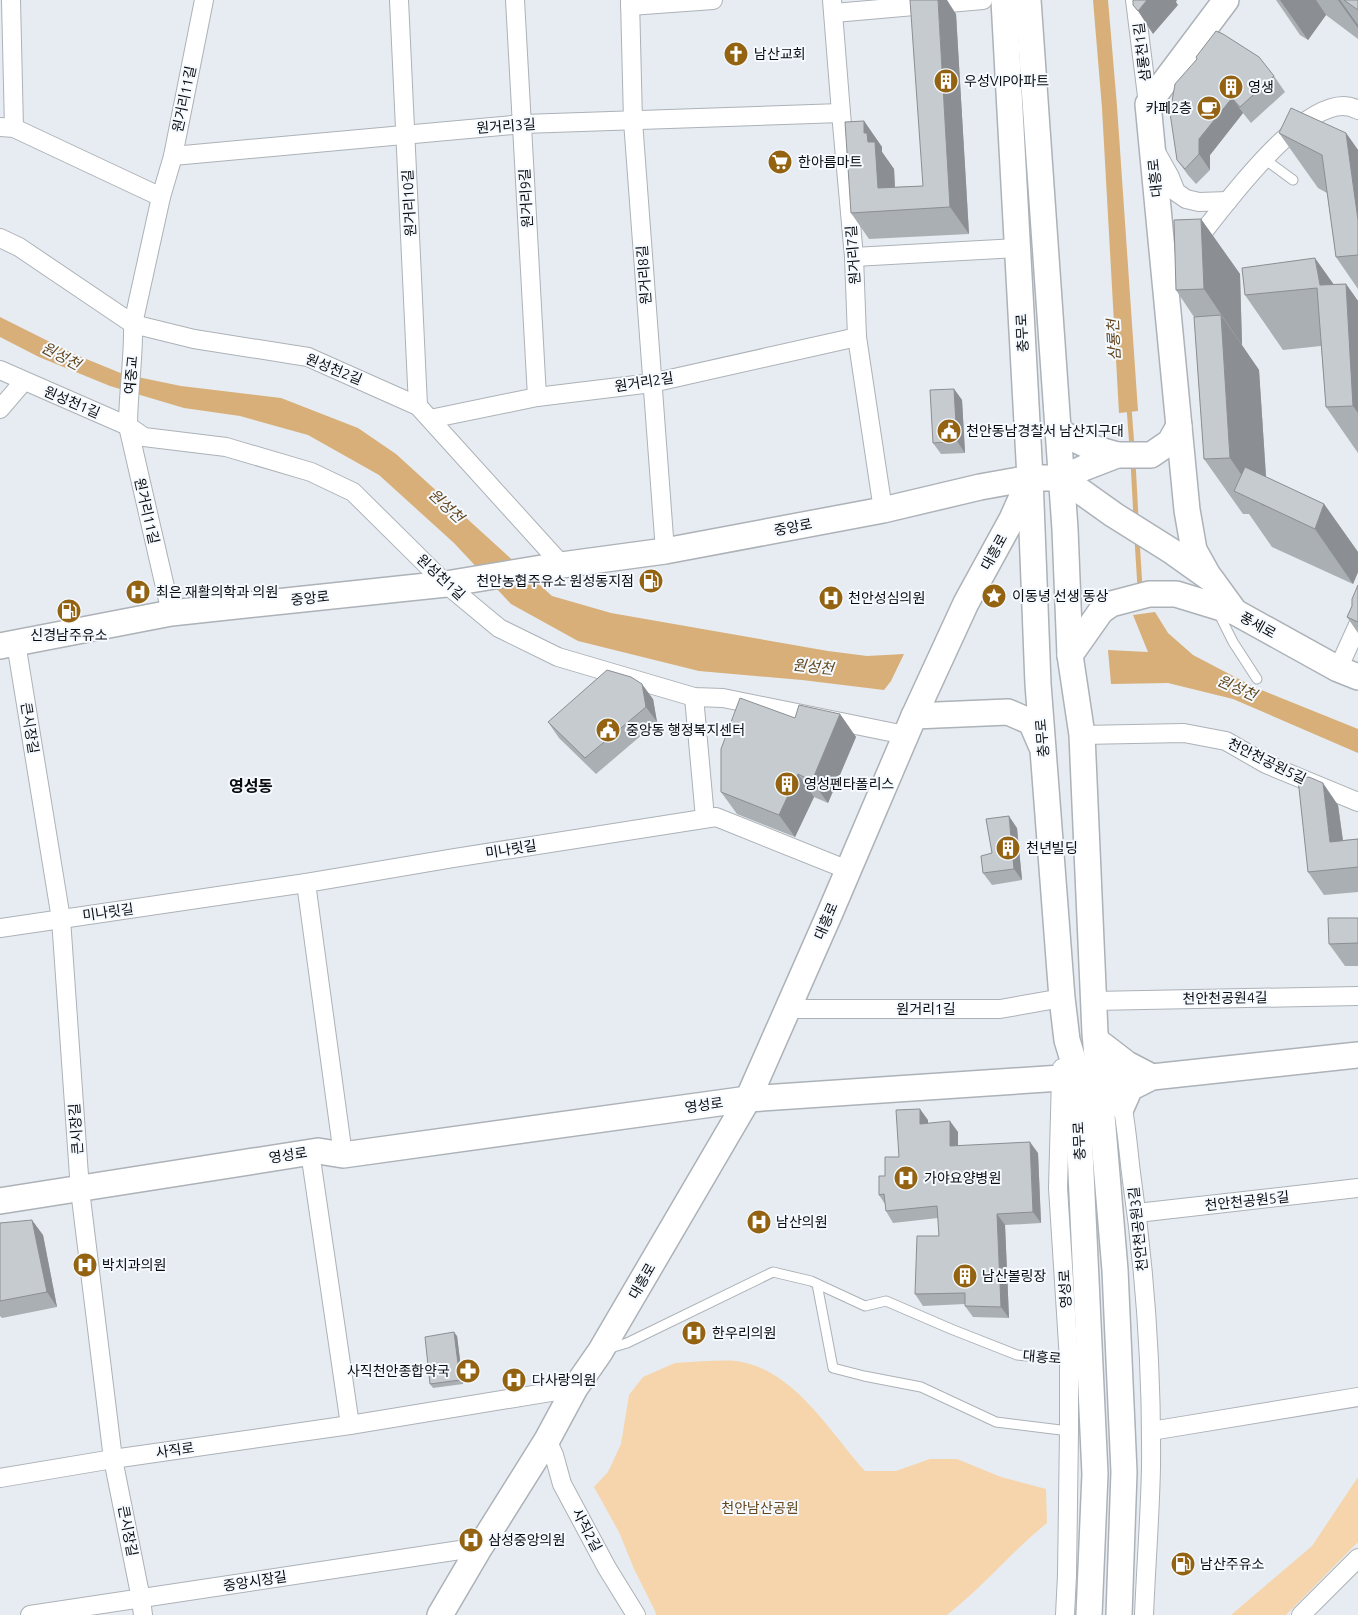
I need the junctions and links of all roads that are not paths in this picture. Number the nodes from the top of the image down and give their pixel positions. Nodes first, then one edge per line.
1 (11, 0) edge
2 (204, 0) edge
3 (399, 0) edge
4 (515, 0) edge
5 (713, 0) edge
6 (984, 0) edge
7 (1004, 0) edge
8 (1028, 0) edge
9 (1136, 0) edge
10 (1226, 0) edge
11 (630, 3) edge
12 (833, 6) edge
13 (1148, 104) junction
14 (1358, 110) edge
15 (841, 113) junction
16 (633, 121) junction
17 (522, 124) junction
18 (7, 128) edge
19 (406, 135) junction
20 (1152, 146) junction
21 (172, 156) junction
22 (1263, 158) junction
23 (1293, 180) edge
24 (161, 198) junction
25 (1228, 202) junction
26 (0, 238) edge
27 (1017, 248) junction
28 (854, 257) junction
29 (1165, 280) junction
30 (133, 332) junction
31 (857, 337) junction
32 (0, 370) edge
33 (24, 381) junction
34 (652, 382) junction
35 (537, 397) junction
36 (418, 406) junction
37 (128, 408) joint
38 (0, 409) edge
39 (430, 419) junction
40 (128, 426) junction
41 (1179, 426) junction
42 (1059, 432) junction
43 (1086, 455) junction
44 (1030, 478) junction
45 (1062, 478) junction
46 (971, 489) junction
47 (883, 510) junction
48 (999, 543) junction
49 (665, 551) junction
50 (558, 565) junction
51 (1211, 579) junction
52 (446, 584) junction
53 (1225, 609) junction
54 (170, 612) junction
55 (1358, 625) edge
56 (8, 644) edge
57 (1070, 655) junction
58 (1348, 673) edge
59 (1257, 678) dead end
60 (694, 697) junction
61 (909, 725) junction
62 (1082, 735) junction
63 (1043, 750) junction
64 (1358, 802) edge
65 (710, 818) junction
66 (848, 870) junction
67 (306, 883) junction
68 (61, 919) junction
69 (0, 928) edge
70 (1358, 996) edge
71 (1062, 998) junction
72 (1093, 1001) junction
73 (788, 1009) junction
74 (1098, 1038) junction
75 (1067, 1040) junction
76 (1358, 1055) edge
77 (1061, 1078) junction
78 (1152, 1078) junction
79 (748, 1099) junction
80 (1122, 1106) junction
81 (310, 1152) junction
82 (343, 1156) junction
83 (1358, 1188) edge
84 (80, 1190) junction
85 (0, 1201) edge
86 (1137, 1213) junction
87 (817, 1284) junction
88 (600, 1352) junction
89 (1069, 1360) junction
90 (575, 1388) junction
91 (1358, 1397) edge
92 (350, 1425) junction
93 (1070, 1431) junction
94 (1151, 1431) junction
95 (548, 1440) junction
96 (113, 1459) junction
97 (0, 1478) edge
98 (480, 1547) junction
99 (1358, 1558) edge
100 (142, 1607) edge
101 (30, 1615) edge
102 (440, 1615) edge
103 (636, 1615) edge
104 (1064, 1615) edge
105 (1088, 1615) edge
106 (1119, 1615) edge
107 (1144, 1615) edge
108 (1301, 1615) edge

1 - 18 street
2 - 21 street, 원거리11길
3 - 19 street, 원거리10길
4 - 17 street, 원거리9길
5 - 11 street
6 - 12 street
7 - 27 street, 충무로
8 - 42 street, 충무로
9 - 13 street, 삼룡천1길
10 - 13 street
11 - 16 street, 원거리8길
12 - 15 street, 원거리7길
13 - 20 street, 대흥로
14 - 22 street
15 - 16 street, 원거리3길
15 - 28 street, 원거리7길
16 - 17 street, 원거리3길
16 - 34 street, 원거리8길
17 - 19 street, 원거리3길
17 - 35 street, 원거리9길
18 - 24 street
19 - 21 street, 원거리3길
19 - 36 street, 원거리10길
20 - 25 street
20 - 29 street, 대흥로
21 - 24 street, 원거리11길
22 - 23 lane
22 - 25 street
24 - 30 street, 원거리11길
25 - 29 street
26 - 30 street, 원성천2길
27 - 28 street
27 - 44 street, 충무로
28 - 31 street, 원거리7길
29 - 41 street, 대흥로
30 - 36 street, 원성천2길
30 - 37 street, 여중교
31 - 34 street, 원거리2길
31 - 47 street, 원거리7길
32 - 33 street, 원성천1길
33 - 38 street
33 - 40 street, 원성천1길
34 - 35 street, 원거리2길
34 - 49 street, 원거리8길
35 - 39 street, 원거리2길
36 - 39 street, 원성천2길
37 - 40 street, 원거리11길
39 - 50 street, 원성천2길
40 - 52 street, 원성천1길
40 - 54 street, 원거리11길
41 - 43 street
41 - 51 street, 대흥로
42 - 43 street
42 - 45 street, 충무로
43 - 45 street
44 - 45 street, 중앙로
44 - 46 street, 중앙로
44 - 48 street, 대흥로
44 - 63 street, 충무로
45 - 51 street, 풍세로
45 - 57 street, 충무로
46 - 47 street, 중앙로
46 - 48 street
47 - 49 street, 중앙로
48 - 61 street, 대흥로
49 - 50 street, 중앙로
50 - 52 street, 중앙로
51 - 53 street, 풍세로
52 - 54 street, 중앙로
52 - 60 street, 원성천1길
53 - 57 street
53 - 58 street, 풍세로
53 - 59 lane
54 - 56 street, 중앙로
55 - 58 street
56 - 68 street, 큰시장길
57 - 62 street, 충무로
60 - 61 street, 원성천1길
60 - 65 street
61 - 63 street
61 - 66 street, 대흥로
62 - 64 street, 천안천공원5길
62 - 72 street, 충무로
63 - 71 street, 충무로
65 - 66 street
65 - 67 street, 미나릿길
66 - 73 street, 대흥로
67 - 68 street, 미나릿길
67 - 82 street
68 - 69 street, 미나릿길
68 - 84 street, 큰시장길
70 - 72 street, 천안천공원4길
71 - 73 street, 원거리1길
71 - 75 street, 충무로
72 - 74 street, 충무로
73 - 79 street, 대흥로
74 - 78 street
74 - 80 street, 천안천공원3길
74 - 106 street, 충무로
75 - 77 street
75 - 105 street, 충무로
76 - 78 street
77 - 79 street, 영성로
77 - 89 street, 영성로
78 - 80 street
79 - 82 street, 영성로
79 - 88 street, 대흥로
80 - 86 street, 천안천공원3길
81 - 82 street, 영성로
81 - 84 street, 영성로
81 - 92 street
83 - 86 street, 천안천공원5길
84 - 85 street, 영성로
84 - 96 street, 큰시장길
86 - 94 street, 천안천공원3길
87 - 88 lane, 대흥로
87 - 89 lane, 대흥로
87 - 93 lane
88 - 90 street, 대흥로
89 - 93 street, 영성로
90 - 92 street, 사직로
90 - 95 street, 대흥로
91 - 94 street
92 - 96 street, 사직로
93 - 104 street, 영성로
94 - 107 street, 천안천공원3길
95 - 98 street, 대흥로
95 - 103 street, 사직2길
96 - 97 street, 사직로
96 - 100 street, 큰시장길
98 - 100 street, 중앙시장길
98 - 102 street, 대흥로
99 - 108 street
100 - 101 street, 중앙시장길

